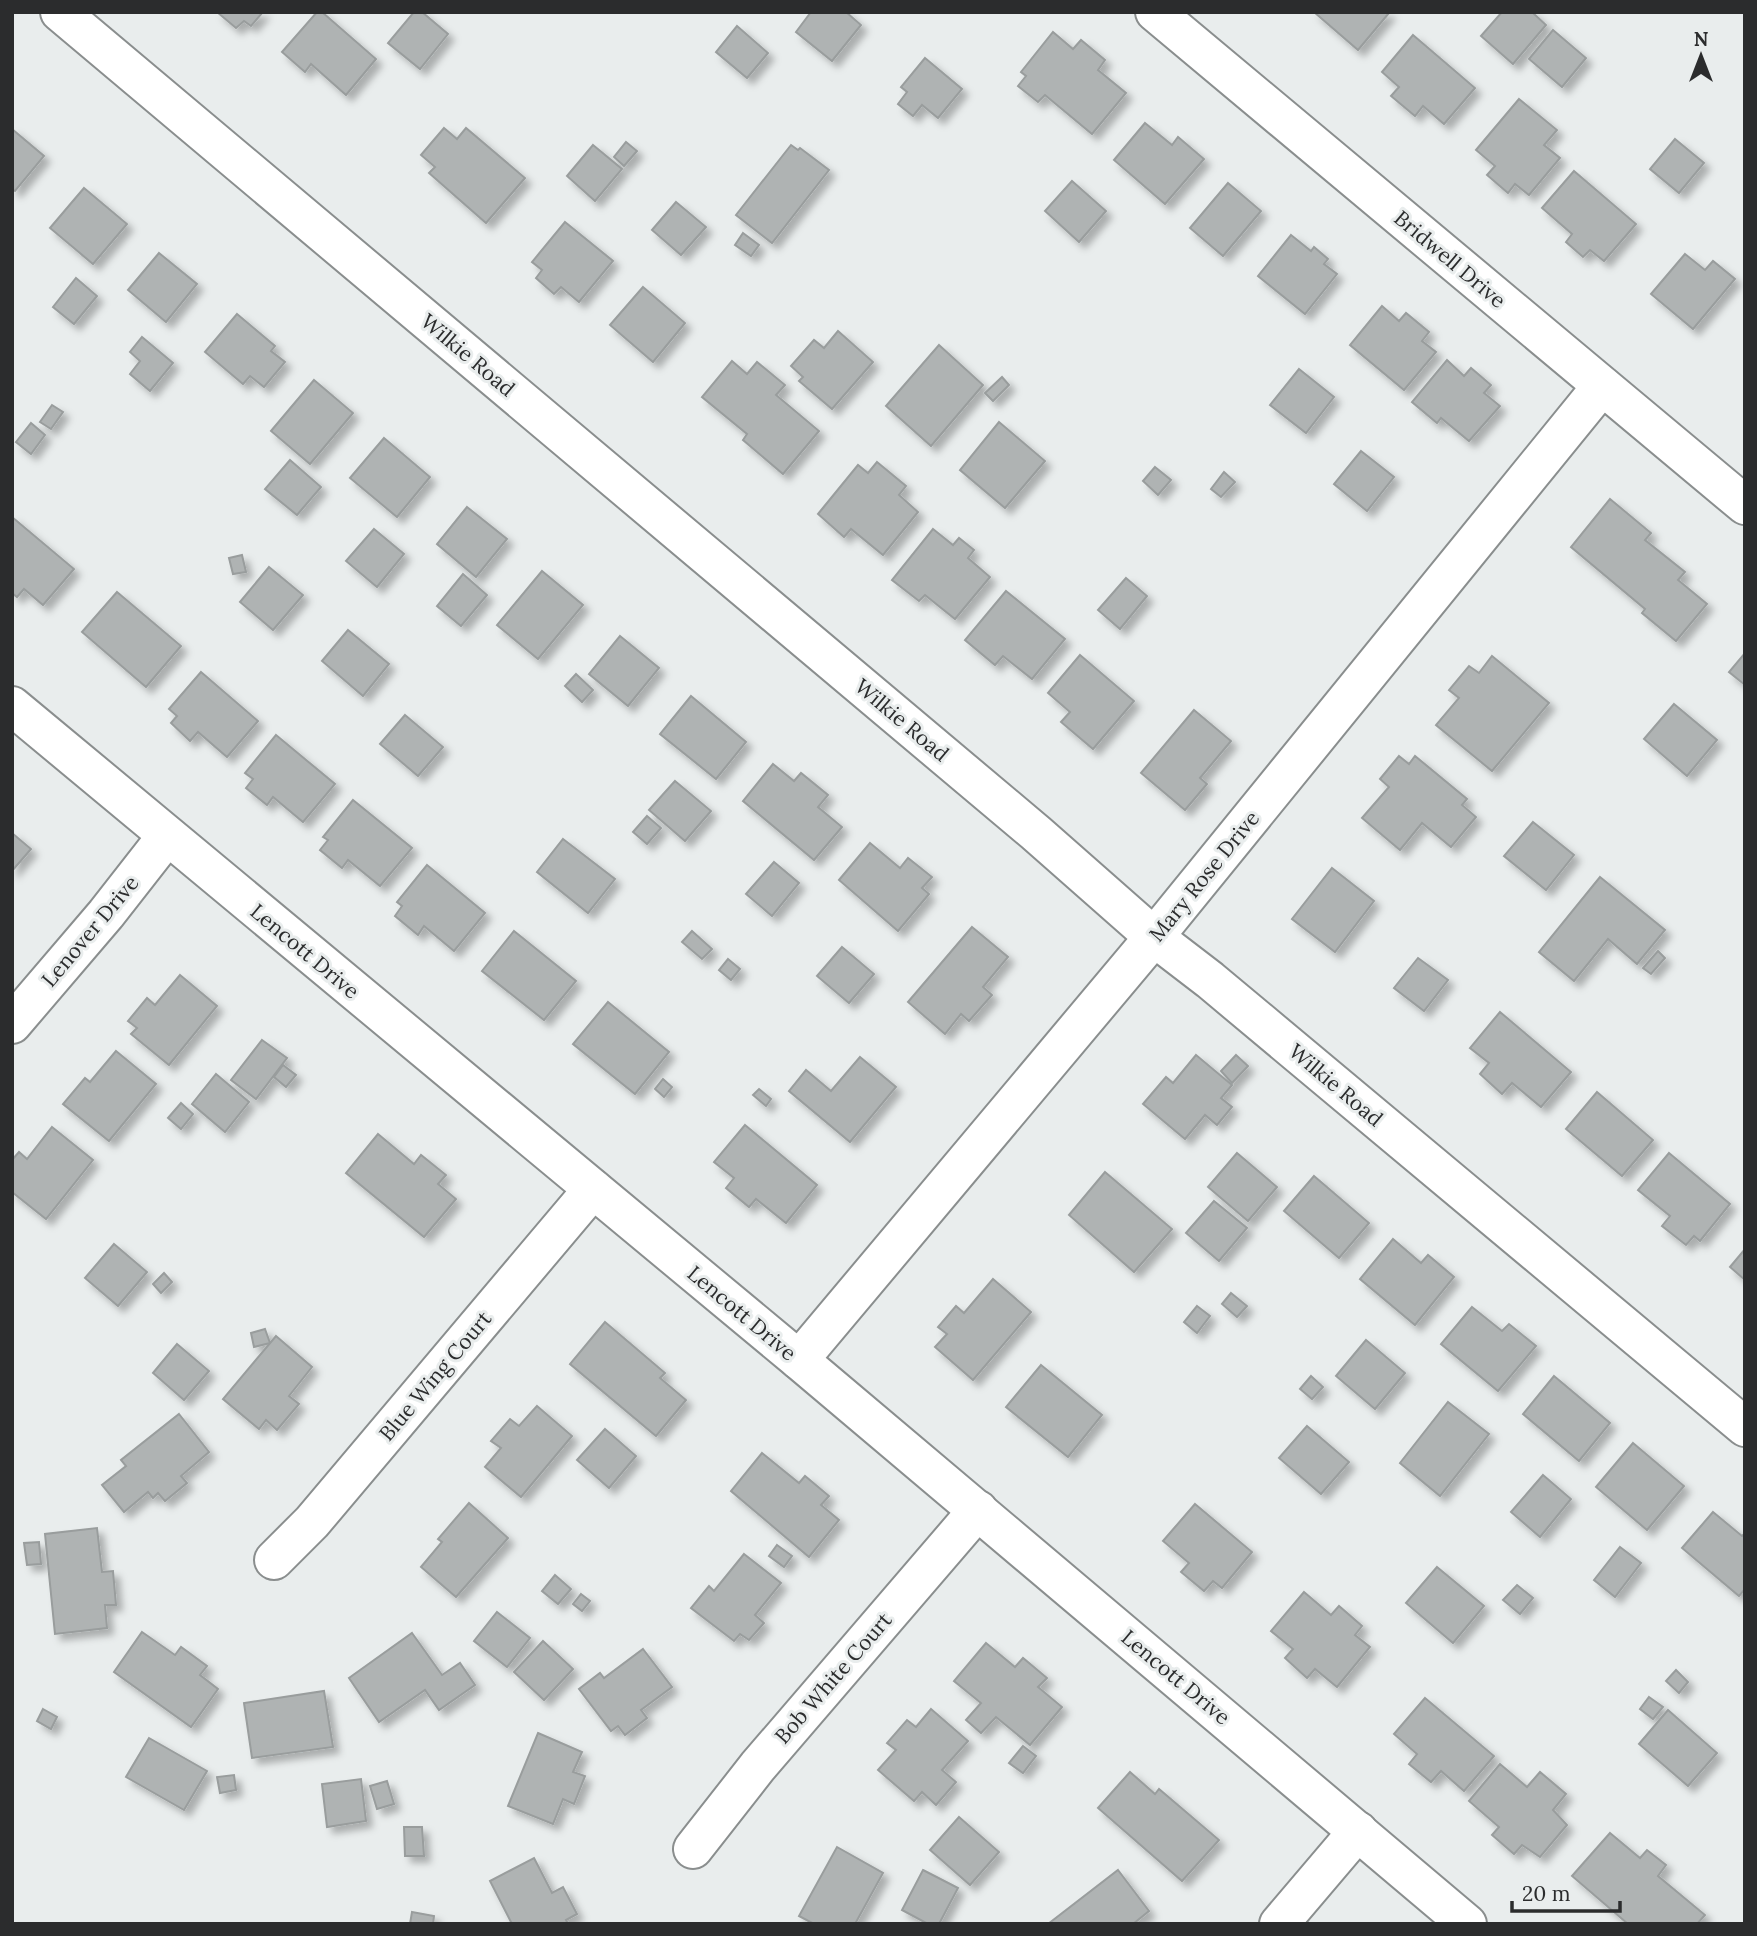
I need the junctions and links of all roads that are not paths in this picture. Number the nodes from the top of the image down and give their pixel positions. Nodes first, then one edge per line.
1 (60, 12) edge
2 (1155, 12) edge
3 (1602, 386) junction
4 (1745, 505) edge
5 (12, 706) edge
6 (167, 836) junction
7 (1154, 937) junction
8 (12, 1024) edge
9 (593, 1189) junction
10 (799, 1360) junction
11 (1745, 1427) edge
12 (978, 1510) junction
13 (274, 1560) dead end
14 (1358, 1831) junction
15 (693, 1849) dead end
16 (1279, 1924) edge
17 (1467, 1924) edge

1 - 7 street, Wilkie Road
2 - 3 street, Bridwell Drive
3 - 4 street, Bridwell Drive
3 - 7 street, Mary Rose Drive
5 - 6 street, Lencott Drive
6 - 8 street, Lenover Drive
6 - 9 street, Lencott Drive
7 - 10 street, Mary Rose Drive
7 - 11 street, Wilkie Road
9 - 10 street, Lencott Drive
9 - 13 street, Blue Wing Court
10 - 12 street, Lencott Drive
12 - 14 street, Lencott Drive
12 - 15 street, Bob White Court
14 - 16 street
14 - 17 street, Lencott Drive

